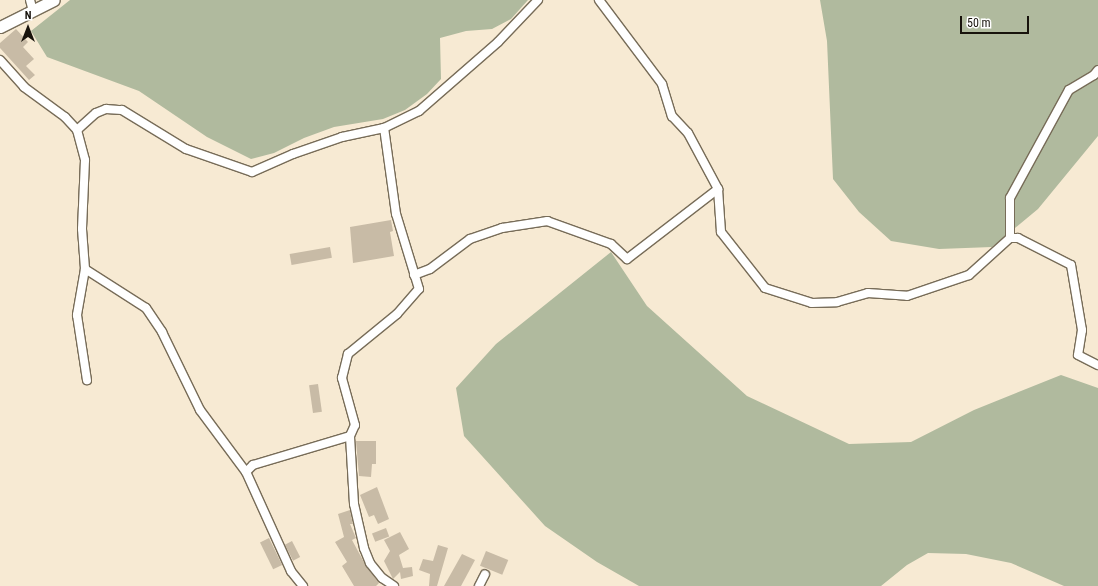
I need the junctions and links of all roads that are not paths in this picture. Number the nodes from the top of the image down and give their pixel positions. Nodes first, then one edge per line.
1 (54, 0) edge
2 (538, 0) edge
3 (599, 0) edge
4 (31, 5) edge
5 (0, 27) edge
6 (0, 60) edge
7 (1098, 70) edge
8 (384, 128) junction
9 (77, 130) junction
10 (718, 189) junction
11 (1010, 238) junction
12 (84, 269) junction
13 (414, 276) junction
14 (1098, 365) edge
15 (87, 380) dead end
16 (350, 436) junction
17 (246, 472) junction
18 (485, 574) dead end
19 (304, 586) edge
20 (394, 586) edge
21 (479, 586) edge

1 - 4 street
2 - 8 street
3 - 10 street
4 - 5 street
6 - 9 street
7 - 11 street
8 - 9 street
8 - 13 street
9 - 12 street
10 - 11 street
10 - 13 street
11 - 14 street
12 - 15 street
12 - 17 street
13 - 16 street
16 - 17 street
16 - 20 street
17 - 19 street
18 - 21 street

